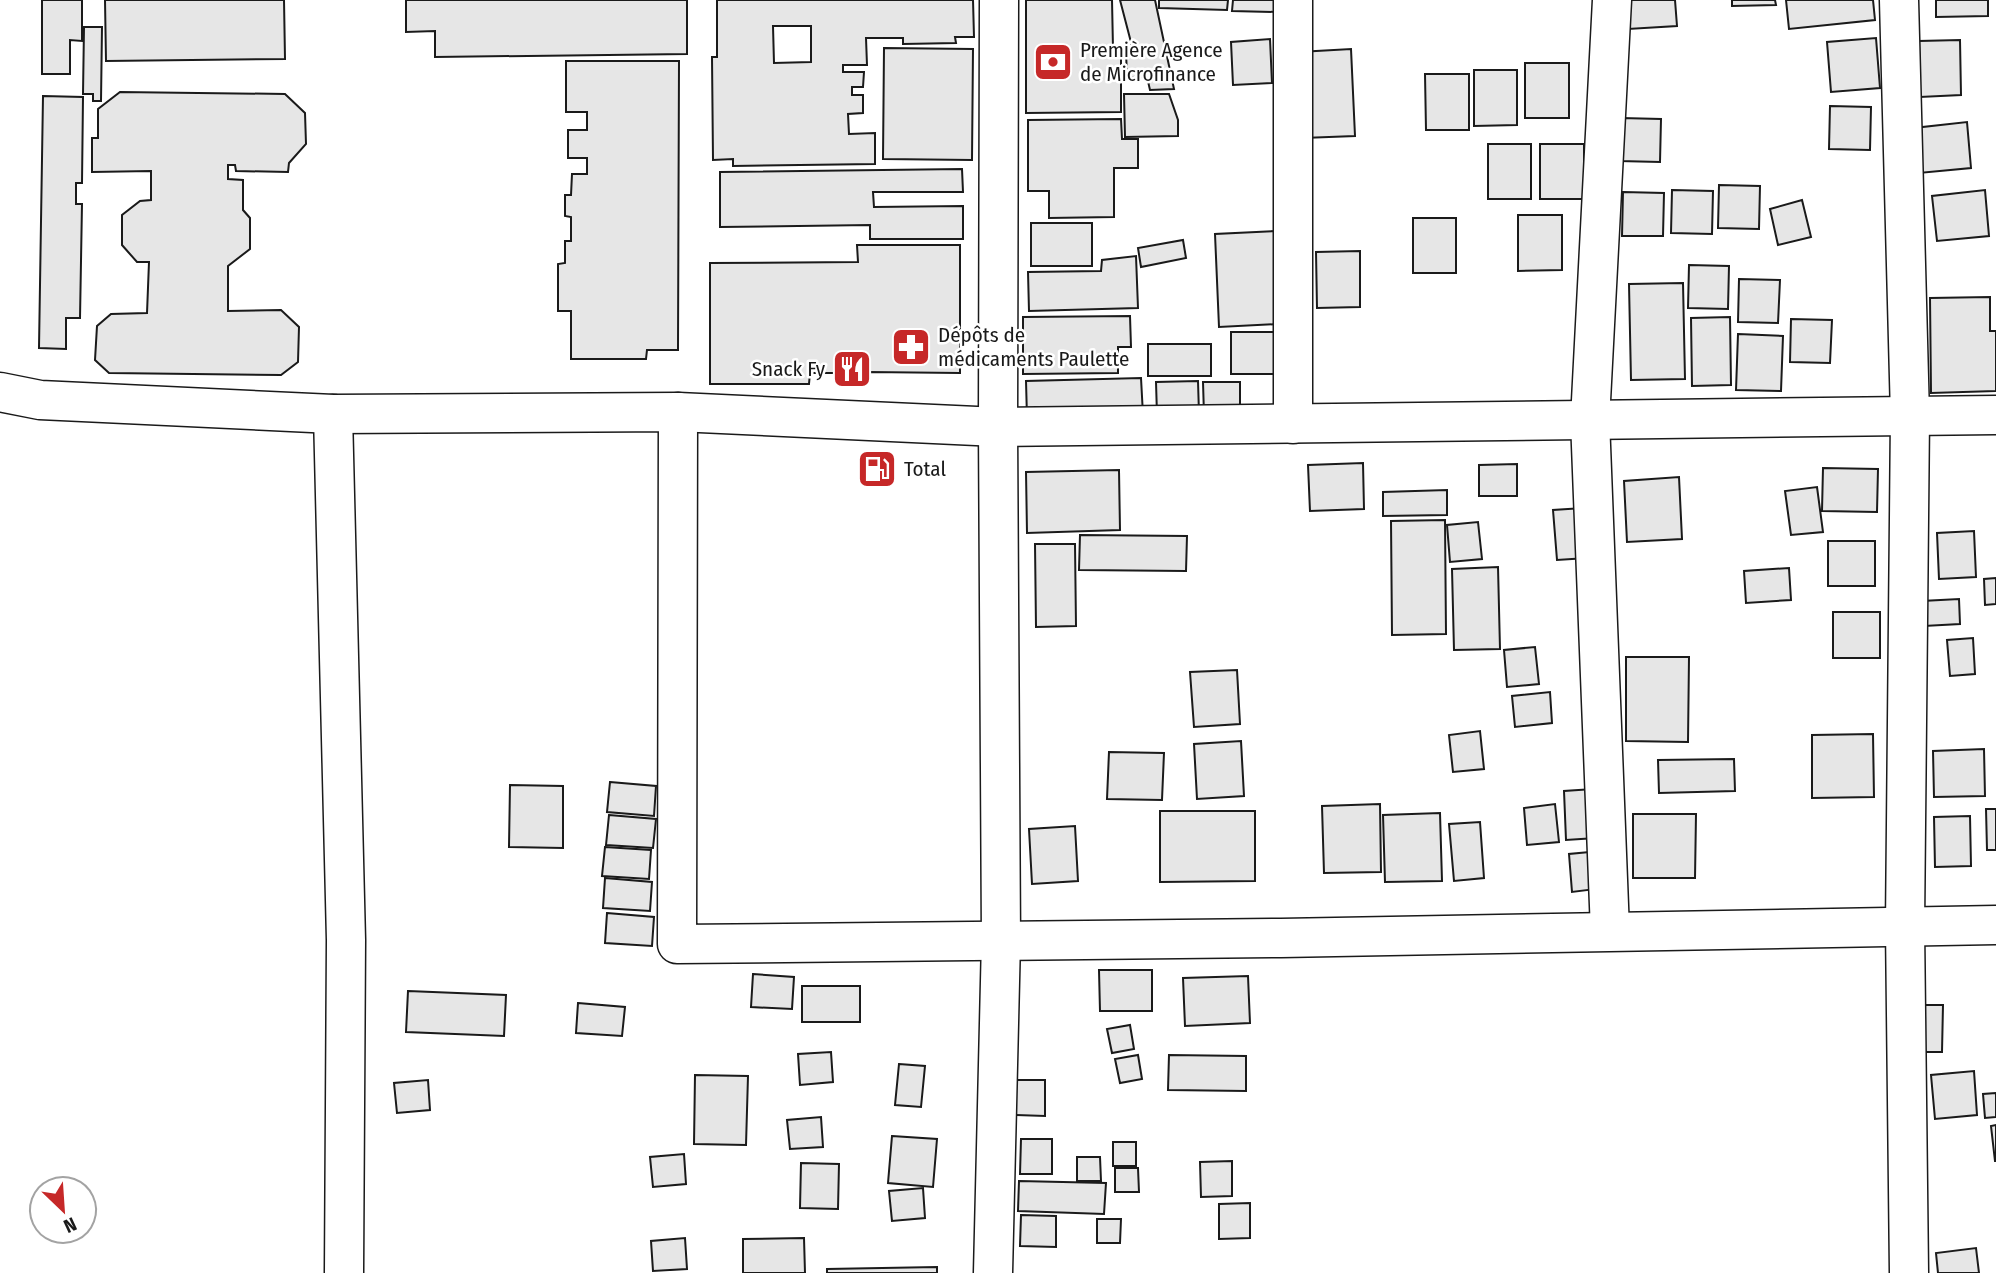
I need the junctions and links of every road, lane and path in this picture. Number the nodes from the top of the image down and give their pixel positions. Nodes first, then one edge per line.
1 (999, 0) edge
2 (1293, 0) edge
3 (1612, 0) edge
4 (1899, 0) edge
5 (0, 392) edge
6 (678, 412) junction
7 (333, 414) junction
8 (1996, 415) edge
9 (1910, 416) junction
10 (1590, 420) junction
11 (1293, 424) junction
12 (998, 427) junction
13 (1996, 925) edge
14 (1905, 926) junction
15 (1610, 931) junction
16 (1001, 940) junction
17 (344, 1273) edge
18 (992, 1273) edge
19 (1909, 1273) edge

1 - 12 street
2 - 11 street
3 - 10 street
4 - 9 street
5 - 7 street
6 - 7 street
6 - 12 street
6 - 16 street
7 - 17 street
8 - 9 street
9 - 10 street
9 - 14 street
10 - 11 street
10 - 15 street
11 - 12 street
12 - 16 street
13 - 14 street
14 - 15 street
14 - 19 street
15 - 16 street
16 - 18 street

